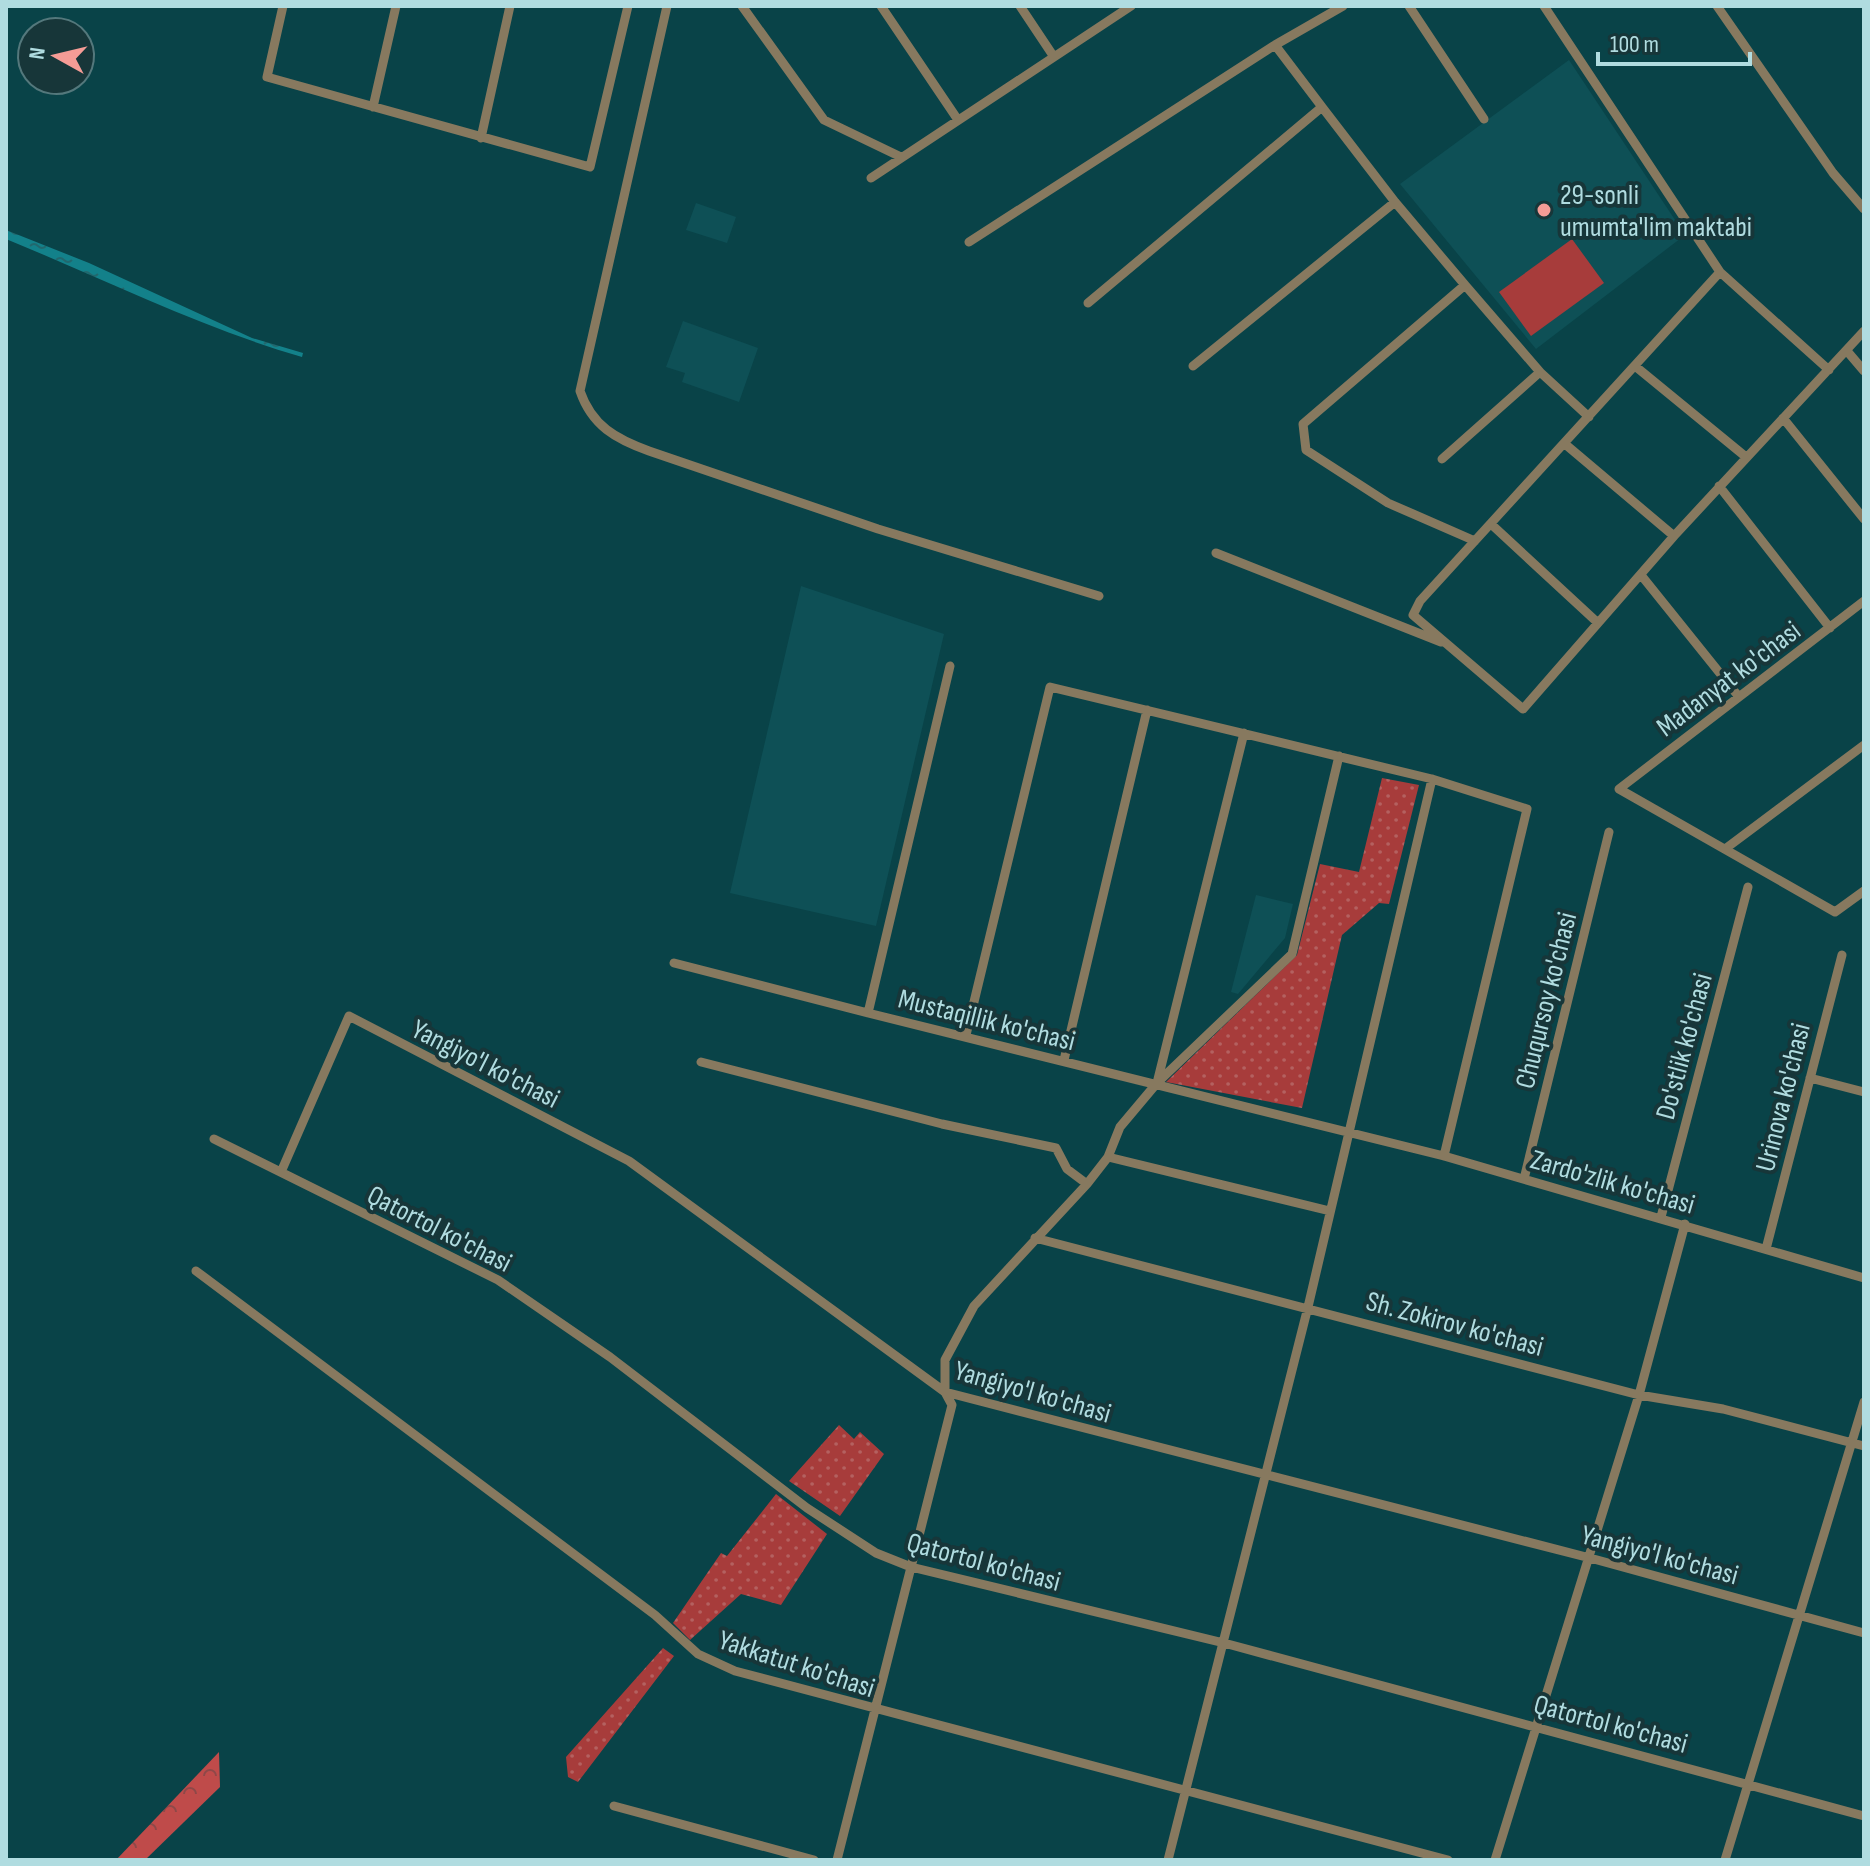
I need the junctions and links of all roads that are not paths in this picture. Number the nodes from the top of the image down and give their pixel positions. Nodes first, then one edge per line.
1 (283, 6) edge
2 (396, 6) edge
3 (510, 6) edge
4 (628, 6) edge
5 (667, 6) edge
6 (742, 6) edge
7 (881, 6) edge
8 (1020, 6) edge
9 (1131, 6) edge
10 (1343, 6) edge
11 (1409, 6) edge
12 (1544, 6) edge
13 (1717, 6) edge
14 (1275, 45) junction
15 (1054, 57) junction
16 (373, 107) junction
17 (1322, 107) junction
18 (1484, 119) dead end
19 (958, 120) junction
20 (481, 138) junction
21 (901, 157) junction
22 (871, 178) dead end
23 (1395, 202) junction
24 (1864, 209) edge
25 (969, 242) dead end
26 (1720, 272) junction
27 (1465, 285) junction
28 (1088, 303) dead end
29 (1864, 331) edge
30 (1847, 351) junction
31 (1193, 366) dead end
32 (1635, 366) junction
33 (1829, 370) junction
34 (1864, 371) edge
35 (1540, 372) junction
36 (1589, 417) junction
37 (1783, 418) junction
38 (1565, 444) junction
39 (1746, 457) junction
40 (1442, 459) dead end
41 (1719, 486) junction
42 (1864, 519) edge
43 (1491, 524) junction
44 (1674, 536) junction
45 (1475, 541) junction
46 (1216, 553) dead end
47 (1641, 575) junction
48 (1099, 596) dead end
49 (1864, 601) edge
50 (1598, 623) junction
51 (1830, 628) junction
52 (1448, 645) junction
53 (950, 666) dead end
54 (1739, 697) junction
55 (1147, 710) junction
56 (1244, 733) junction
57 (1864, 745) edge
58 (1339, 756) junction
59 (1432, 779) junction
60 (1609, 832) dead end
61 (1725, 849) junction
62 (1748, 887) dead end
63 (1864, 891) edge
64 (1842, 955) dead end
65 (674, 963) dead end
66 (868, 1013) junction
67 (966, 1035) junction
68 (1064, 1060) junction
69 (701, 1062) dead end
70 (1810, 1078) junction
71 (1157, 1083) junction
72 (1864, 1092) edge
73 (1348, 1132) junction
74 (214, 1139) dead end
75 (1444, 1156) junction
76 (1108, 1157) junction
77 (281, 1172) junction
78 (1524, 1179) junction
79 (1087, 1184) junction
80 (1330, 1211) junction
81 (1661, 1217) junction
82 (1685, 1224) junction
83 (1035, 1238) junction
84 (1766, 1249) junction
85 (196, 1271) dead end
86 (1864, 1278) edge
87 (1308, 1307) junction
88 (945, 1392) junction
89 (1639, 1395) junction
90 (1864, 1402) edge
91 (1852, 1442) junction
92 (1864, 1446) edge
93 (1266, 1475) junction
94 (1590, 1558) junction
95 (911, 1567) junction
96 (1799, 1614) junction
97 (1864, 1633) edge
98 (1224, 1643) junction
99 (874, 1710) junction
100 (1536, 1725) junction
101 (1747, 1782) junction
102 (1186, 1791) junction
103 (614, 1806) dead end
104 (1864, 1816) edge
105 (814, 1860) edge
106 (837, 1860) edge
107 (1168, 1860) edge
108 (1448, 1860) edge
109 (1495, 1860) edge
110 (1725, 1860) edge

1 - 16 street
2 - 16 street
3 - 20 street
4 - 20 street
5 - 48 street
6 - 21 street
7 - 19 street
8 - 15 street
9 - 15 street
10 - 14 street
11 - 18 street
12 - 26 street
13 - 24 street
14 - 17 street
14 - 25 street
15 - 19 street
16 - 20 street
17 - 23 street
17 - 28 street
19 - 21 street
21 - 22 street
23 - 27 street
23 - 31 street
26 - 32 street
26 - 33 street
27 - 35 street
27 - 45 street
29 - 30 street
30 - 33 street
30 - 34 street
32 - 36 street
32 - 39 street
33 - 37 street
35 - 36 street
35 - 40 street
36 - 38 street
37 - 39 street
37 - 42 street
38 - 43 street
38 - 44 street
39 - 41 street
41 - 44 street
41 - 51 street
43 - 45 street
43 - 50 street
44 - 47 street
45 - 52 street
46 - 52 street
47 - 50 street
47 - 54 street
49 - 51 street, Madanyat ko'chasi
50 - 52 street
51 - 54 street, Madanyat ko'chasi
53 - 66 street, Mustaqillik ko'chasi
54 - 61 street, Madanyat ko'chasi
55 - 56 street
55 - 67 street
55 - 68 street
56 - 58 street
56 - 71 street
57 - 61 street
58 - 59 street
58 - 71 street
59 - 73 street
59 - 75 street
60 - 78 street, Chuqursoy ko'chasi
61 - 63 street
62 - 81 street, Do'stlik ko'chasi
64 - 70 street, Urinova ko'chasi
65 - 66 street
66 - 67 street, Mustaqillik ko'chasi
67 - 68 street, Mustaqillik ko'chasi
68 - 71 street, Mustaqillik ko'chasi
69 - 79 street
70 - 72 street
70 - 84 street, Urinova ko'chasi
71 - 73 street, Mustaqillik ko'chasi
71 - 76 street
73 - 75 street, Zardo'zlik ko'chasi
73 - 80 street
74 - 77 street, Qatortol ko'chasi
75 - 78 street, Zardo'zlik ko'chasi
76 - 79 street
76 - 80 street
77 - 88 street, Yangiyo'l ko'chasi
77 - 95 street, Qatortol ko'chasi
78 - 81 street, Zardo'zlik ko'chasi
79 - 83 street
80 - 87 street
81 - 82 street, Zardo'zlik ko'chasi
82 - 84 street, Zardo'zlik ko'chasi
82 - 89 street
83 - 87 street, Sh. Zokirov ko'chasi
83 - 88 street
84 - 86 street, Zardo'zlik ko'chasi
85 - 99 street, Yakkatut ko'chasi
87 - 89 street, Sh. Zokirov ko'chasi
87 - 93 street
88 - 93 street, Yangiyo'l ko'chasi
88 - 95 street
89 - 91 street, Sh. Zokirov ko'chasi
89 - 94 street
90 - 91 street
91 - 92 street, Sh. Zokirov ko'chasi
91 - 96 street
93 - 94 street, Yangiyo'l ko'chasi
93 - 98 street
94 - 96 street, Yangiyo'l ko'chasi
94 - 100 street
95 - 98 street, Qatortol ko'chasi
95 - 99 street
96 - 97 street, Yangiyo'l ko'chasi
96 - 101 street
98 - 100 street, Qatortol ko'chasi
98 - 102 street
99 - 102 street, Yakkatut ko'chasi
99 - 106 street
100 - 101 street, Qatortol ko'chasi
100 - 109 street
101 - 104 street, Qatortol ko'chasi
101 - 110 street
102 - 107 street
102 - 108 street, Yakkatut ko'chasi
103 - 105 street

